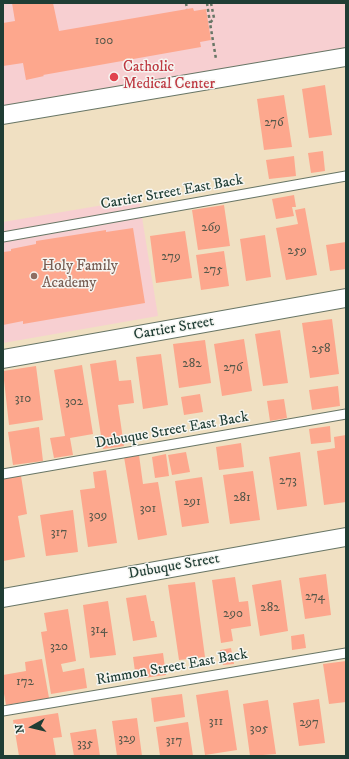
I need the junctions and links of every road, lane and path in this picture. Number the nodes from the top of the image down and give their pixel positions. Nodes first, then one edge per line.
1 (186, 3) edge
2 (207, 3) edge
3 (211, 3) edge
4 (187, 9) dead end
5 (210, 23) junction
6 (346, 58) edge
7 (216, 59) dead end
8 (3, 115) edge
9 (346, 176) edge
10 (3, 237) edge
11 (346, 298) edge
12 (3, 359) edge
13 (346, 414) edge
14 (3, 474) edge
15 (346, 536) edge
16 (3, 598) edge
17 (346, 653) edge
18 (3, 711) edge

1 - 4 path
2 - 5 path
3 - 5 path
5 - 7 path
6 - 8 street
9 - 10 lane, Cartier Street East Back
11 - 12 street, Cartier Street
13 - 14 lane, Dubuque Street East Back
15 - 16 street, Dubuque Street
17 - 18 lane, Rimmon Street East Back

